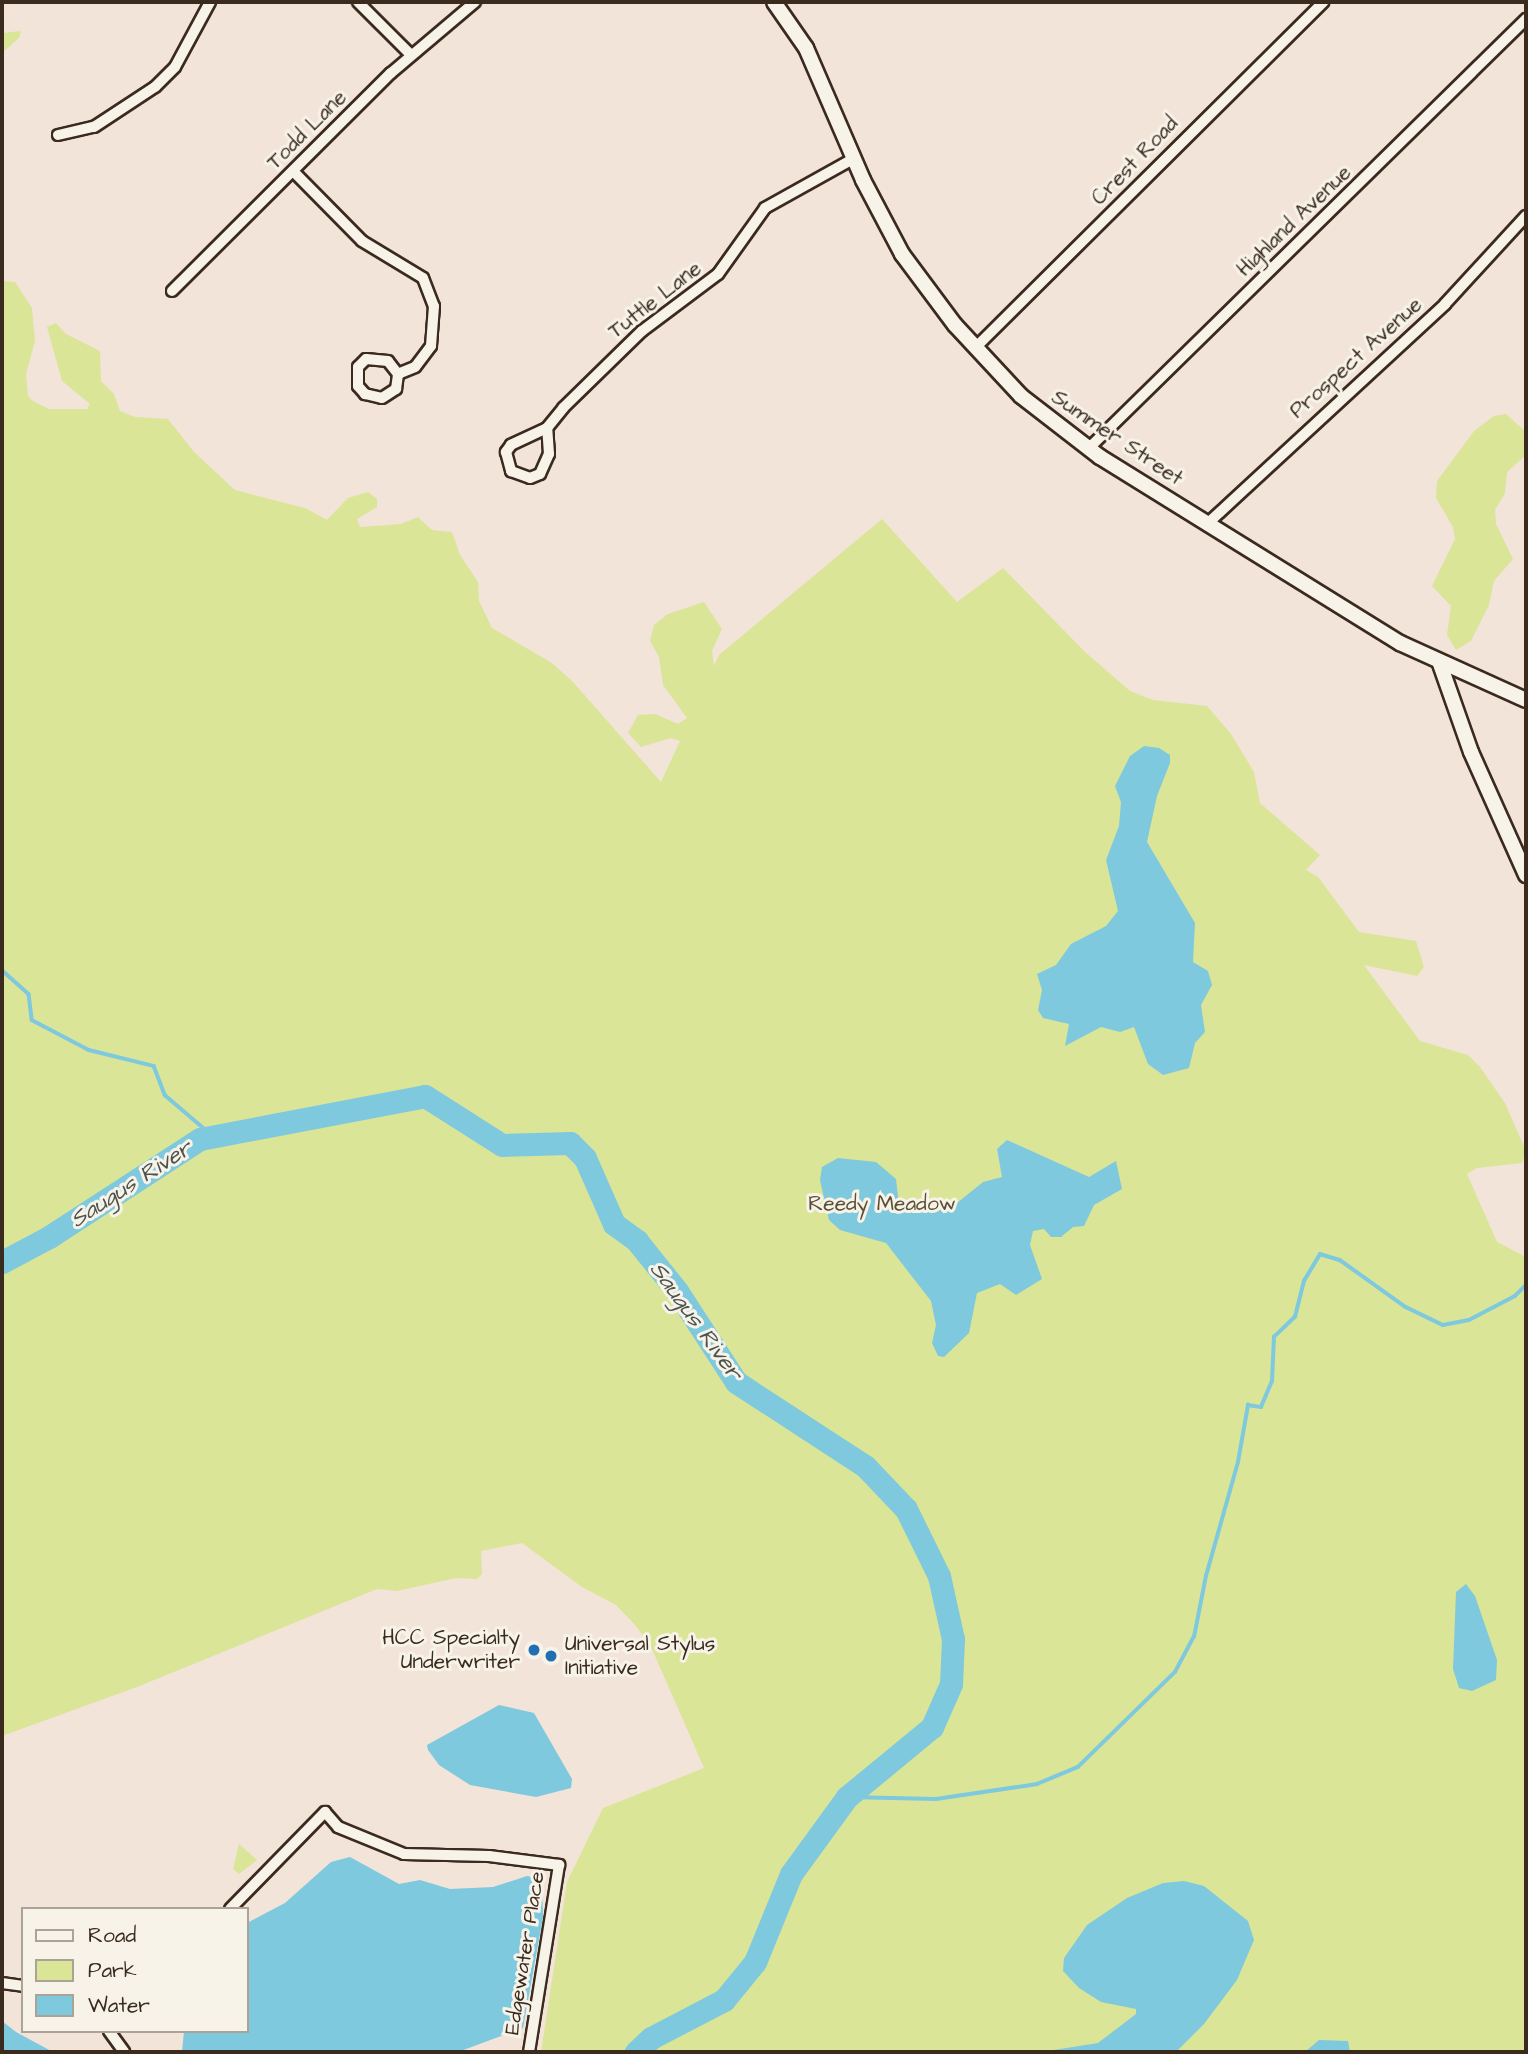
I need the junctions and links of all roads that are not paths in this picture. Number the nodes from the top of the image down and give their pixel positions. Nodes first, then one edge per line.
1 (210, 2) edge
2 (358, 2) edge
3 (475, 2) edge
4 (775, 2) edge
5 (1324, 2) edge
6 (1526, 19) edge
7 (411, 55) junction
8 (58, 135) dead end
9 (855, 158) junction
10 (293, 171) junction
11 (1526, 216) edge
12 (172, 291) dead end
13 (975, 348) junction
14 (398, 374) junction
15 (547, 428) junction
16 (1088, 449) junction
17 (1207, 524) junction
18 (1440, 664) junction
19 (1526, 700) edge
20 (1526, 875) edge
21 (232, 1907) edge
22 (2, 1983) edge
23 (21, 1986) edge
24 (110, 2033) edge
25 (124, 2052) edge
26 (528, 2052) edge

1 - 8 street
2 - 7 street
3 - 7 street, Todd Lane
4 - 9 main road, Summer Street
5 - 13 street, Crest Road
6 - 16 street, Highland Avenue
7 - 10 street, Todd Lane
9 - 13 main road, Summer Street
9 - 15 street, Tuttle Lane
10 - 12 street, Todd Lane
10 - 14 street
11 - 17 street, Prospect Avenue
13 - 16 main road, Summer Street
14 - 14 street
15 - 15 street, Tuttle Lane
16 - 17 main road, Summer Street
17 - 18 main road, Summer Street
18 - 19 main road, Summer Street
18 - 20 main road
21 - 26 street, Edgewater Place
22 - 23 street
24 - 25 street

